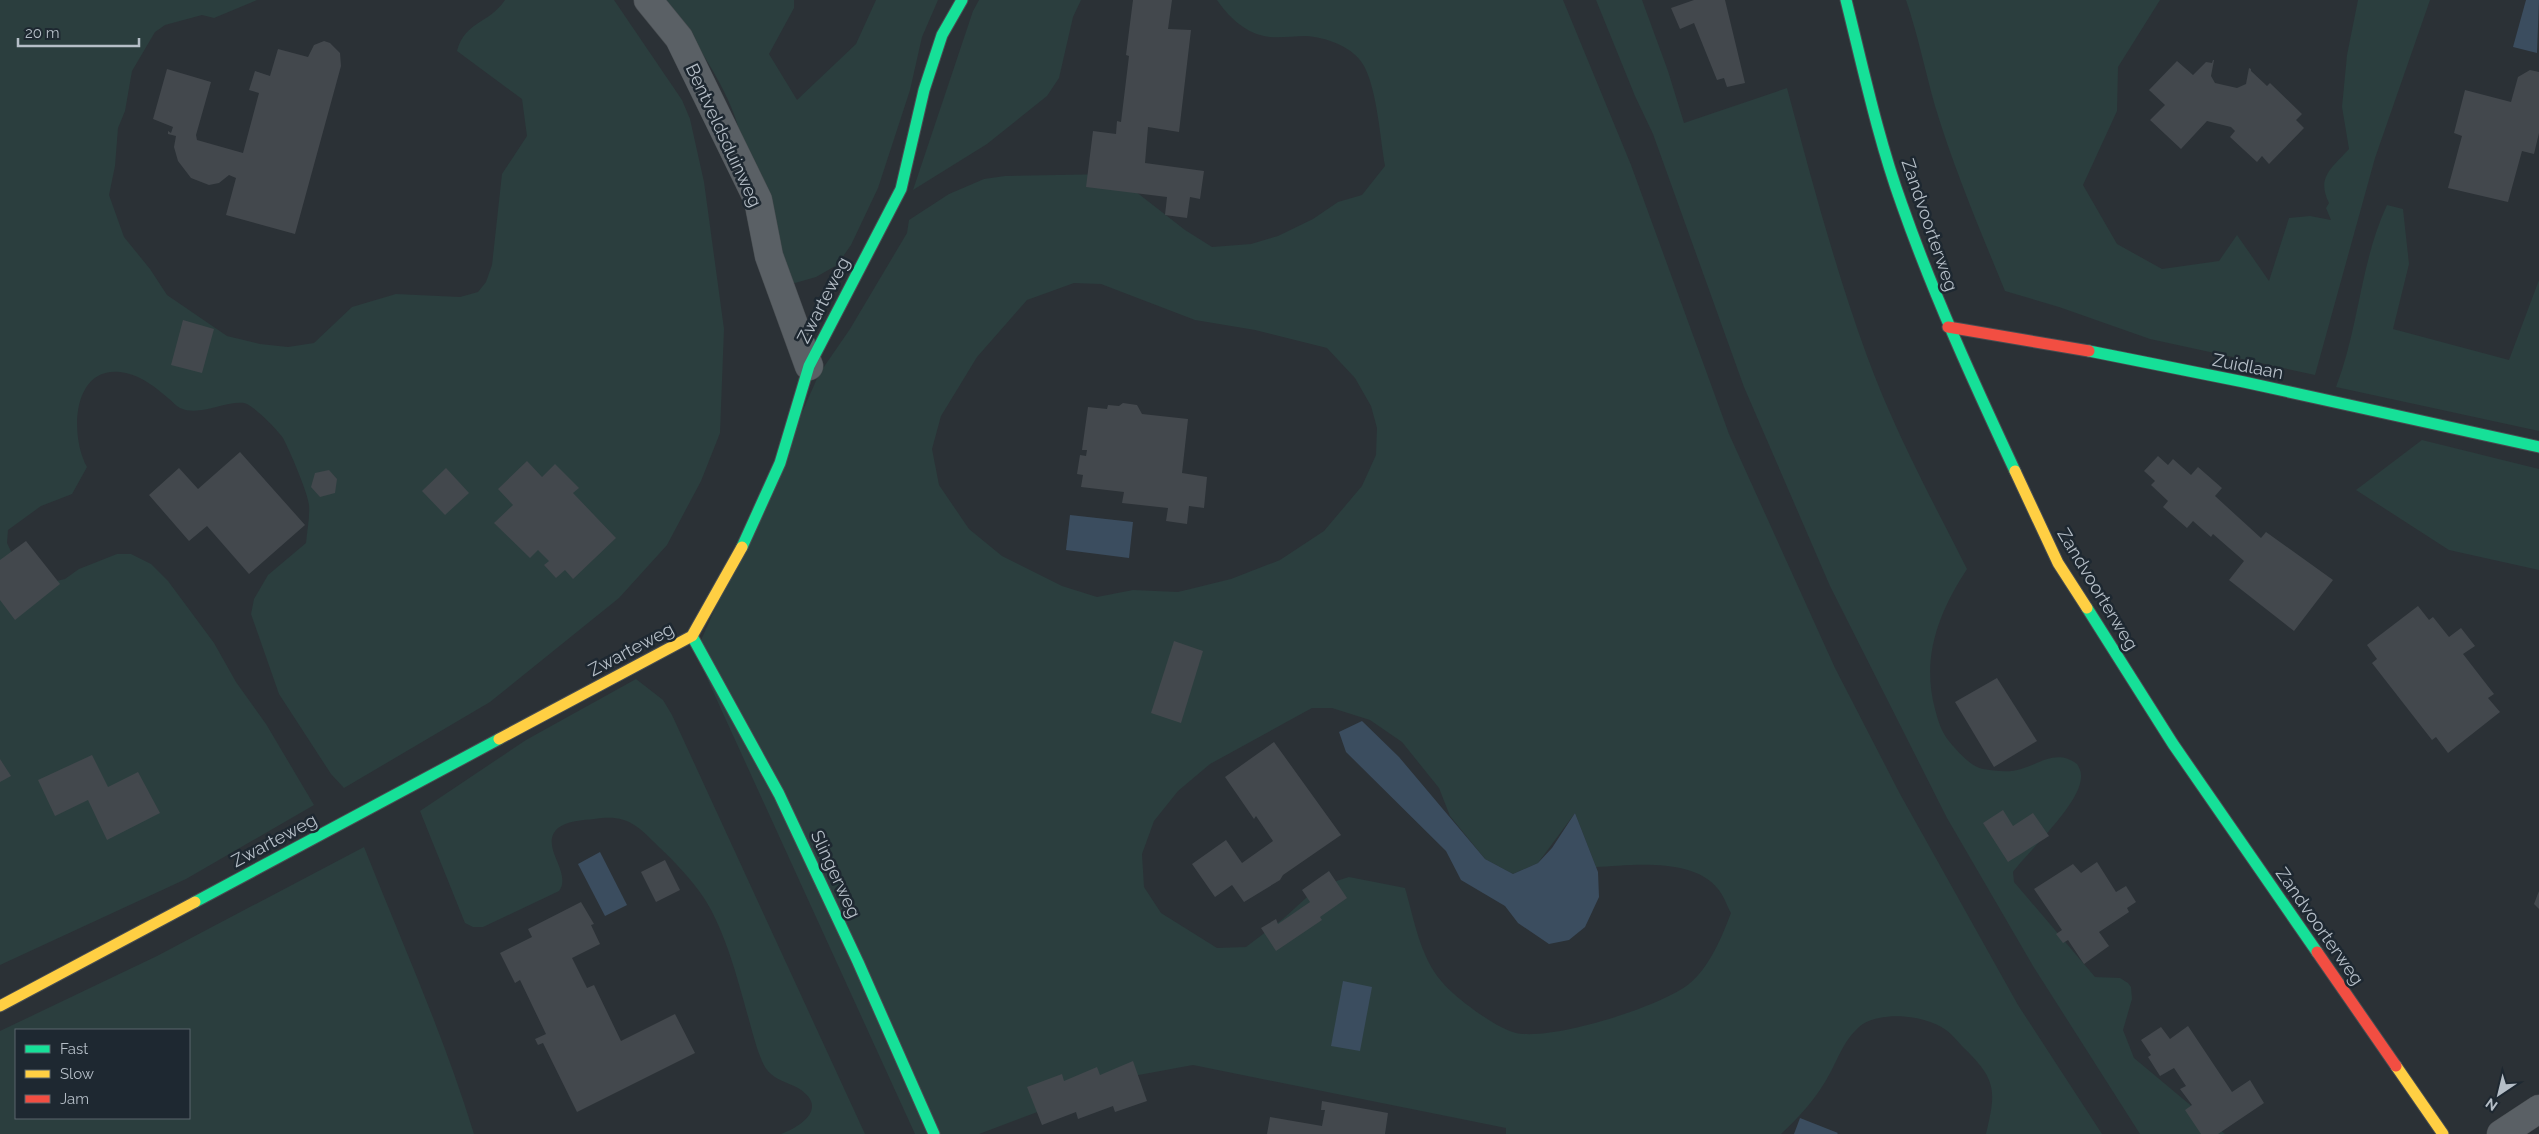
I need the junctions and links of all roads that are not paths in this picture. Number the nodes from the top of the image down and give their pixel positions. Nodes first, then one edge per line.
1 (648, 0) edge
2 (962, 0) edge
3 (1846, 0) edge
4 (1948, 327) junction
5 (809, 366) junction
6 (2539, 447) edge
7 (692, 636) junction
8 (0, 1006) edge
9 (2539, 1109) edge
10 (934, 1134) edge
11 (2443, 1134) edge
12 (2501, 1134) edge

1 - 5 street, Bentveldsduinweg
2 - 5 street, Zwarteweg
3 - 4 street, Zandvoorterweg
4 - 6 street, Zuidlaan
4 - 11 street, Zandvoorterweg
5 - 7 street, Zwarteweg
7 - 8 street, Zwarteweg
7 - 10 street, Slingerweg
9 - 12 street

